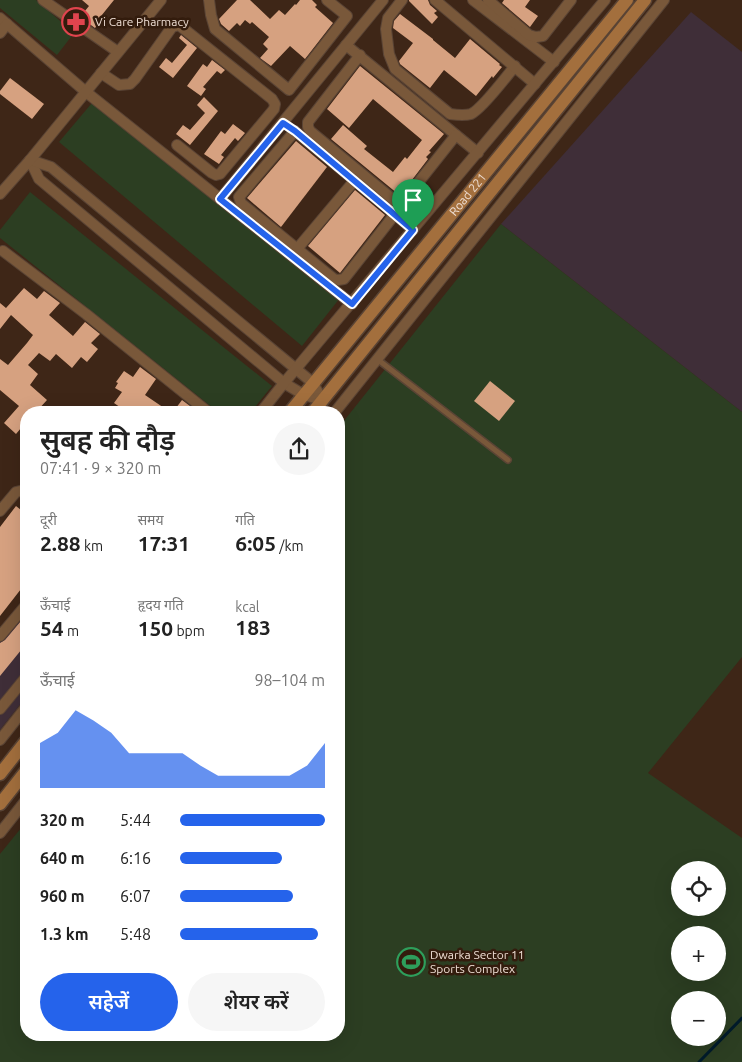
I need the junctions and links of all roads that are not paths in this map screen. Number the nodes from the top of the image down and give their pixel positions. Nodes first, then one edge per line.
1 (43, 0) edge
2 (161, 0) edge
3 (210, 0) edge
4 (327, 0) edge
5 (383, 0) edge
6 (402, 0) edge
7 (435, 0) edge
8 (473, 0) edge
9 (488, 0) edge
10 (571, 0) edge
11 (605, 0) edge
12 (627, 0) edge
13 (645, 0) edge
14 (664, 0) edge
15 (4, 21) edge
16 (0, 33) edge
17 (346, 45) junction
18 (118, 52) junction
19 (360, 56) junction
20 (554, 62) junction
21 (515, 66) junction
22 (102, 73) junction
23 (535, 84) junction
24 (86, 92) junction
25 (283, 123) junction
26 (295, 131) junction
27 (456, 135) junction
28 (177, 145) dead end
29 (478, 153) junction
30 (30, 160) junction
31 (354, 180) junction
32 (0, 194) edge
33 (220, 199) junction
34 (395, 214) junction
35 (413, 230) junction
36 (297, 249) junction
37 (1, 252) edge
38 (352, 304) junction
39 (377, 359) junction
40 (296, 369) junction
41 (313, 383) junction
42 (284, 384) junction
43 (304, 395) junction
44 (322, 400) junction
45 (201, 406) edge
46 (266, 406) edge
47 (295, 406) edge
48 (318, 406) edge
49 (340, 406) edge
50 (508, 460) dead end
51 (20, 491) edge
52 (0, 511) edge
53 (20, 612) edge
54 (0, 636) edge
55 (20, 684) edge
56 (0, 709) edge
57 (20, 715) edge
58 (0, 740) edge
59 (20, 749) edge
60 (0, 774) edge
61 (20, 779) edge
62 (0, 804) edge
63 (20, 808) edge
64 (0, 833) edge

1 - 18 street
2 - 18 street
3 - 4 street
5 - 17 street
6 - 21 street
7 - 21 street
8 - 20 street
9 - 10 street
11 - 20 street
12 - 41 main road, Road 221
13 - 44 main road, Road 221
14 - 39 street
15 - 16 street
15 - 24 street
17 - 19 street
17 - 25 street
18 - 22 street
19 - 27 street
19 - 27 street
20 - 23 street
21 - 23 street
22 - 24 street
22 - 28 street
23 - 29 street
24 - 30 street
24 - 33 street
25 - 26 street
25 - 33 street
26 - 31 street
26 - 36 street
27 - 29 street
29 - 35 street
30 - 32 street
30 - 40 street
30 - 42 street
31 - 34 street
31 - 36 street
33 - 38 street
34 - 35 street
34 - 36 street
35 - 38 street
37 - 45 street
38 - 40 street
39 - 49 street
39 - 50 lane
40 - 41 street
40 - 42 street
41 - 43 main road, Road 221
41 - 44 street
42 - 43 street
42 - 46 street
43 - 44 street
43 - 47 main road, Road 221
44 - 48 main road, Road 221
51 - 52 street
53 - 54 street
55 - 56 street
57 - 58 street
59 - 60 main road
61 - 62 main road
63 - 64 street

